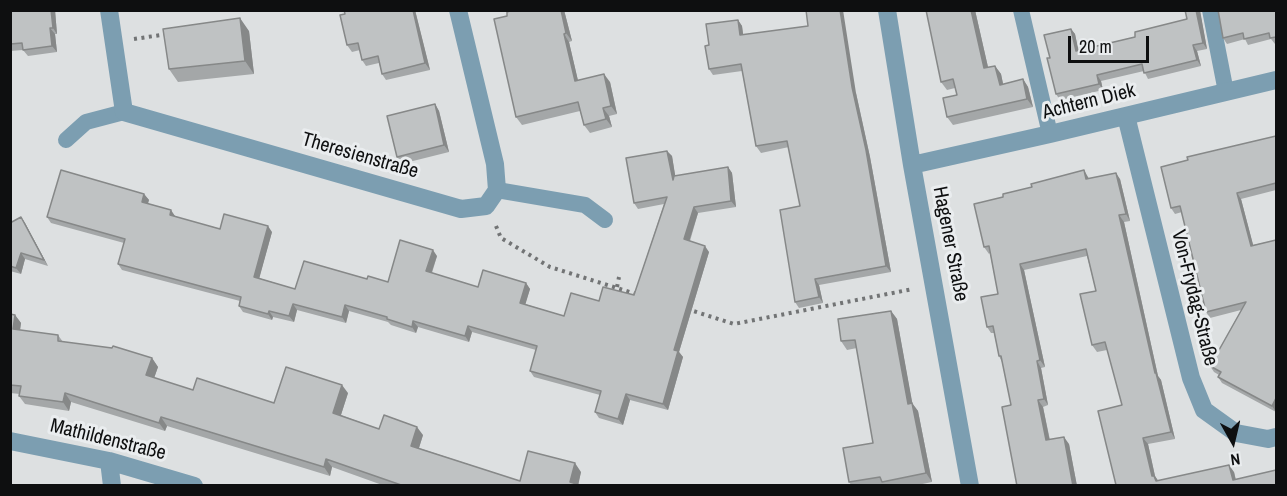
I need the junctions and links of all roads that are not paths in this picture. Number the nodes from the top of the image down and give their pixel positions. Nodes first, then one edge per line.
1 (109, 10) edge
2 (458, 10) edge
3 (887, 10) edge
4 (1021, 10) edge
5 (1210, 10) edge
6 (1276, 80) edge
7 (1226, 92) junction
8 (124, 112) junction
9 (1126, 116) junction
10 (1050, 134) junction
11 (66, 140) dead end
12 (912, 165) junction
13 (497, 190) junction
14 (604, 220) dead end
15 (1276, 437) edge
16 (10, 441) edge
17 (109, 461) junction
18 (112, 486) edge
19 (194, 486) edge
20 (970, 486) edge

1 - 8 street
2 - 13 street
3 - 12 street, Hagener Straße
4 - 10 lane
5 - 7 lane
6 - 7 street, Achtern Diek
7 - 9 street, Achtern Diek
8 - 11 lane
8 - 13 street, Theresienstraße
9 - 10 street, Achtern Diek
9 - 15 street, Von-Frydag-Straße
10 - 12 street, Achtern Diek
12 - 20 street, Hagener Straße
13 - 14 lane
16 - 17 street, Mathildenstraße
17 - 18 street
17 - 19 street, Mathildenstraße

